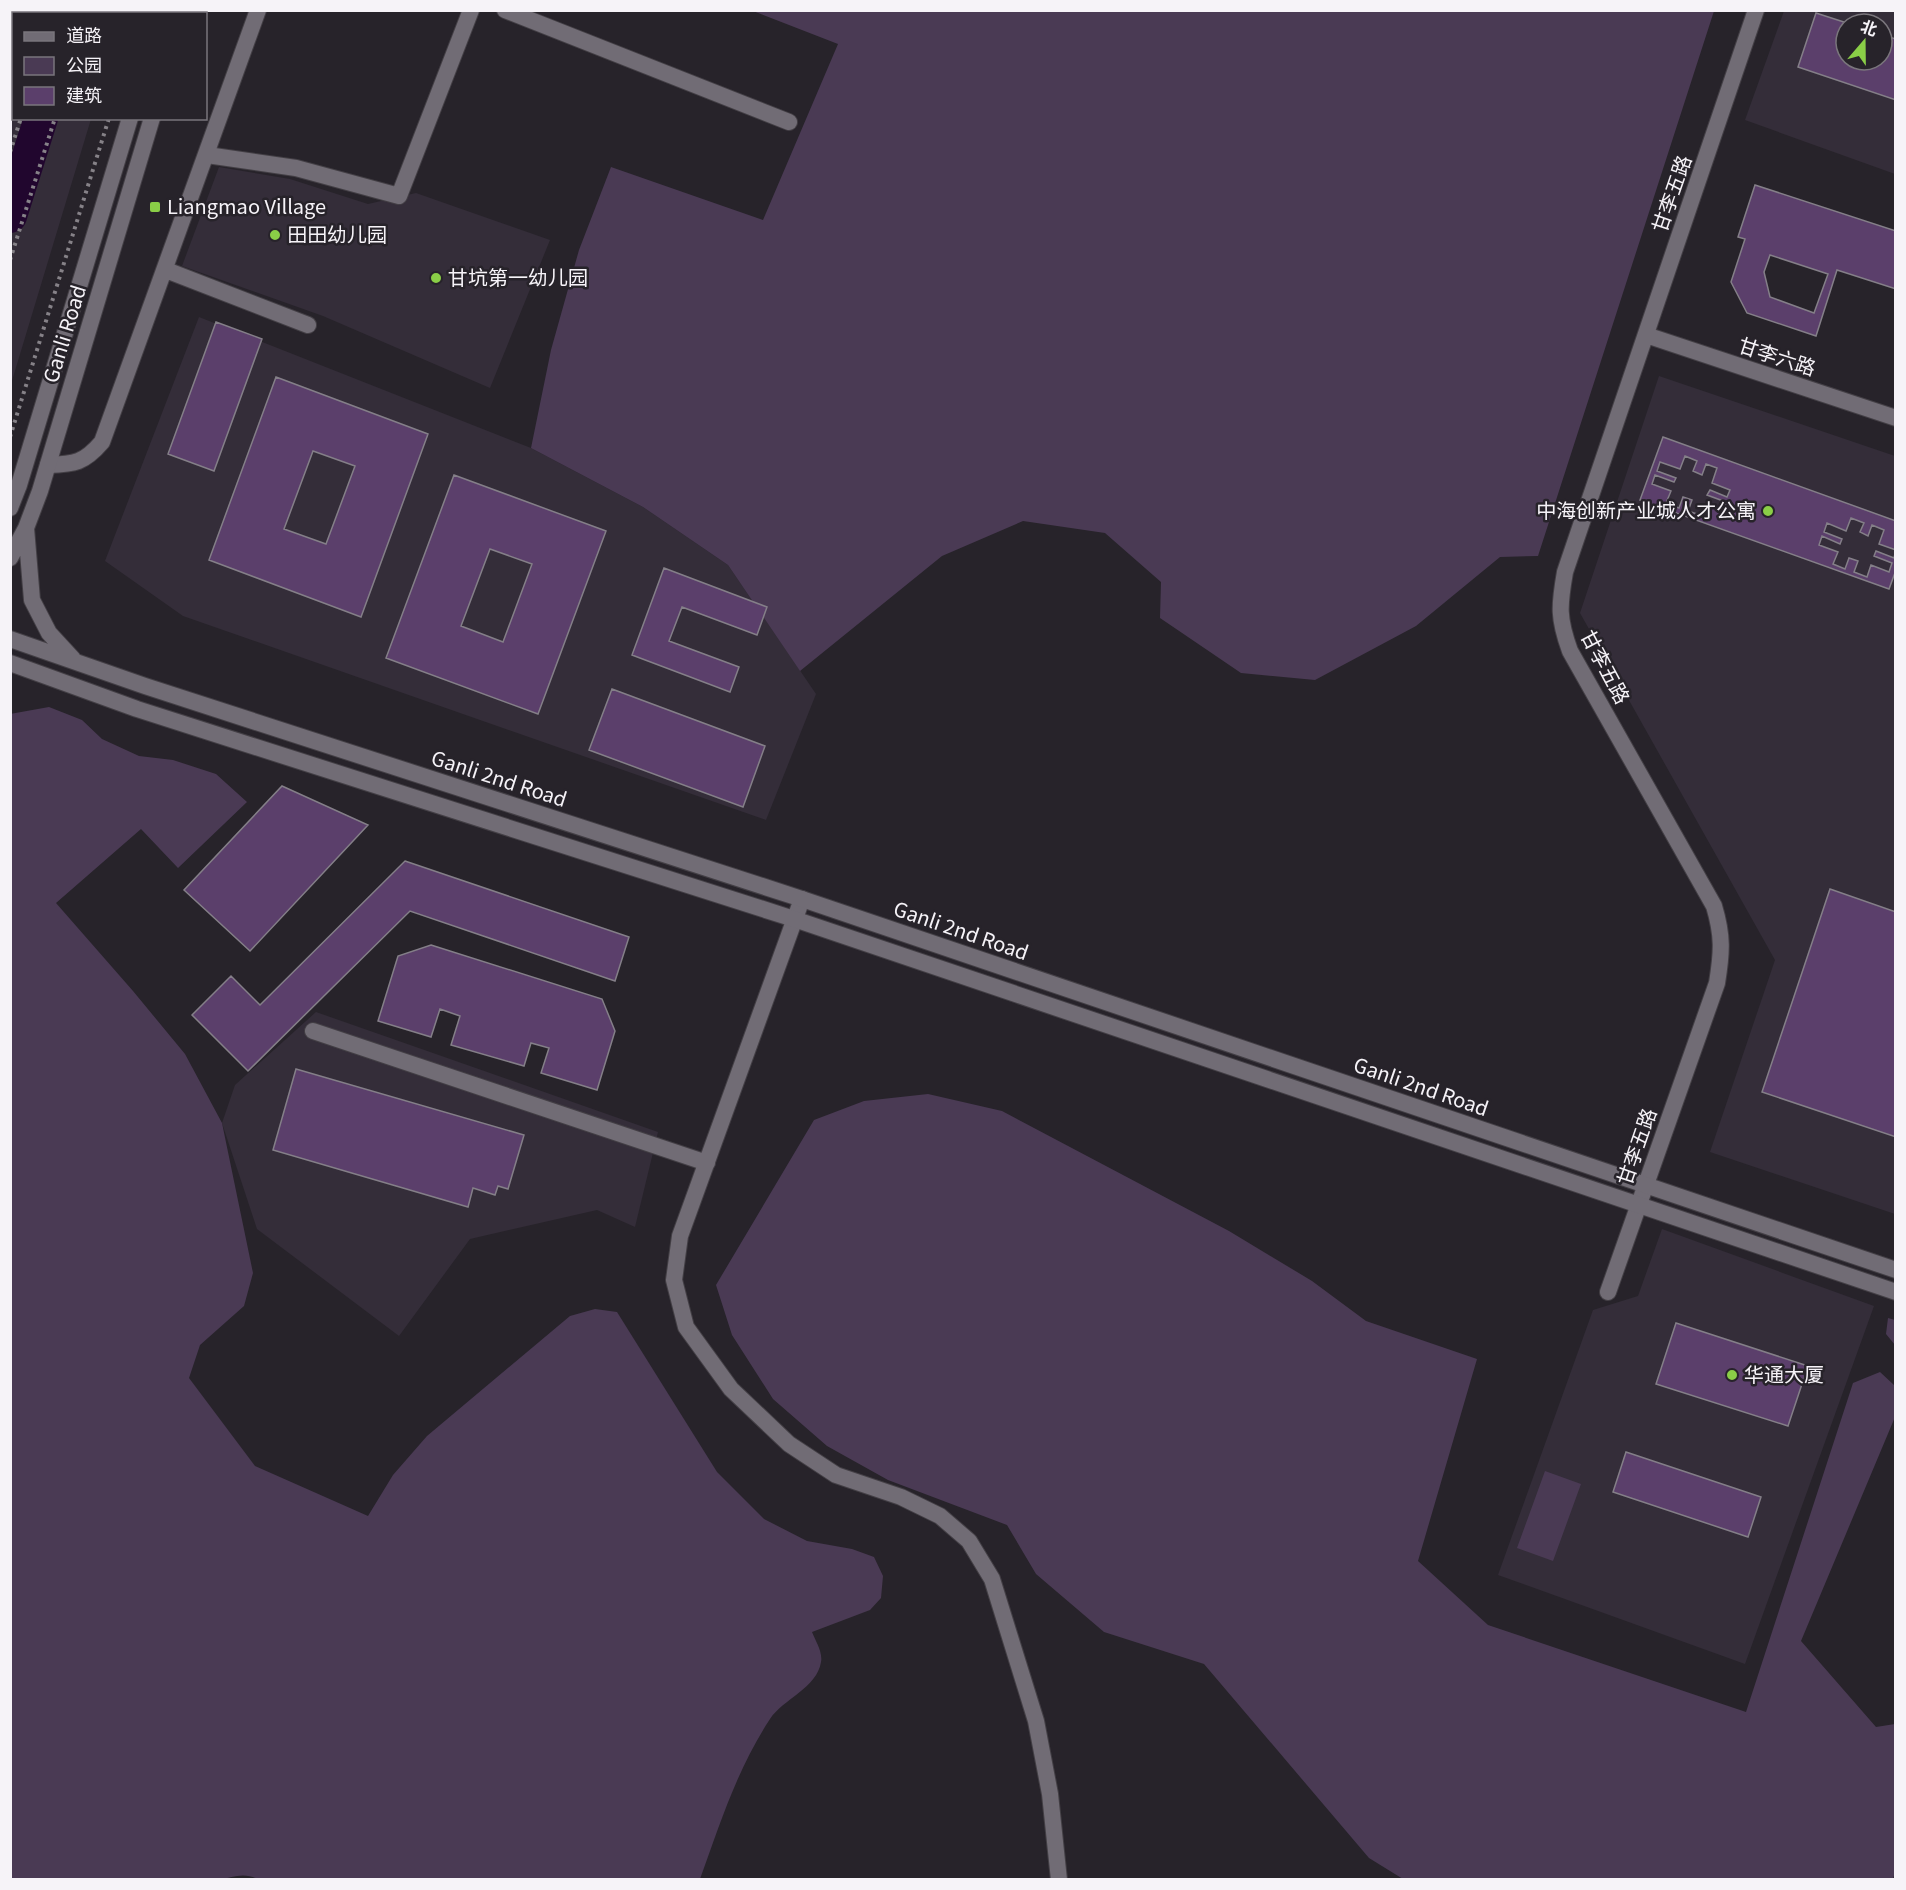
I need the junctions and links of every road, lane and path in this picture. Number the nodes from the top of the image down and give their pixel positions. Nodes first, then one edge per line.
1 (258, 10) edge
2 (471, 10) edge
3 (505, 10) edge
4 (1756, 10) edge
5 (20, 120) edge
6 (54, 120) edge
7 (108, 120) edge
8 (129, 120) edge
9 (151, 120) edge
10 (789, 122) dead end
11 (10, 152) edge
12 (207, 155) junction
13 (10, 260) edge
14 (166, 270) junction
15 (308, 325) dead end
16 (1646, 335) junction
17 (1896, 418) edge
18 (10, 437) edge
19 (48, 465) junction
20 (10, 508) edge
21 (26, 528) junction
22 (10, 558) edge
23 (10, 639) edge
24 (75, 661) junction
25 (10, 663) edge
26 (802, 899) junction
27 (794, 920) junction
28 (313, 1031) dead end
29 (707, 1163) junction
30 (1645, 1185) junction
31 (1638, 1205) junction
32 (1896, 1270) edge
33 (1608, 1292) dead end
34 (1896, 1292) edge
35 (1059, 1880) edge

1 - 12 main road
2 - 12 main road
3 - 10 main road
4 - 16 main road, 甘李五路
5 - 11 path
6 - 13 path
7 - 18 path
8 - 20 main road, Ganli Road
9 - 19 main road, Ganli Road
12 - 14 main road
14 - 15 main road
14 - 19 main road
16 - 17 main road, 甘李六路
16 - 30 main road, 甘李五路
19 - 21 main road, Ganli Road
21 - 22 main road, Ganli Road
21 - 24 main road
23 - 24 main road, Ganli 2nd Road
24 - 26 main road, Ganli 2nd Road
25 - 27 main road
26 - 27 main road
26 - 30 main road, Ganli 2nd Road
27 - 29 main road
27 - 31 main road
28 - 29 main road
29 - 35 main road
30 - 31 main road, 甘李五路
30 - 32 main road, Ganli 2nd Road
31 - 33 main road, 甘李五路
31 - 34 main road

